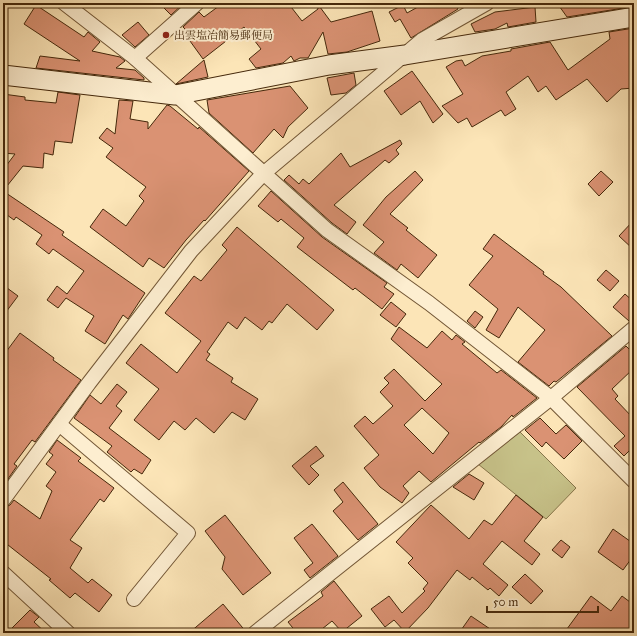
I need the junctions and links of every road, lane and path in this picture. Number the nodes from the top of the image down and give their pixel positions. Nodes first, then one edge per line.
1 (64, 3) edge
2 (197, 3) edge
3 (487, 3) edge
4 (634, 16) edge
5 (405, 55) junction
6 (135, 58) junction
7 (3, 75) edge
8 (175, 95) junction
9 (263, 174) junction
10 (634, 328) edge
11 (551, 398) junction
12 (58, 424) junction
13 (634, 481) edge
14 (3, 500) edge
15 (3, 573) edge
16 (134, 599) dead end
17 (68, 633) edge
18 (255, 633) edge

1 - 6 street
2 - 6 street
3 - 5 street
4 - 5 street
5 - 8 street
5 - 9 street
6 - 8 street
7 - 8 street
8 - 9 street
9 - 11 street
9 - 12 street
10 - 11 street
11 - 13 street
11 - 18 street
12 - 14 street
12 - 16 street
15 - 17 street

